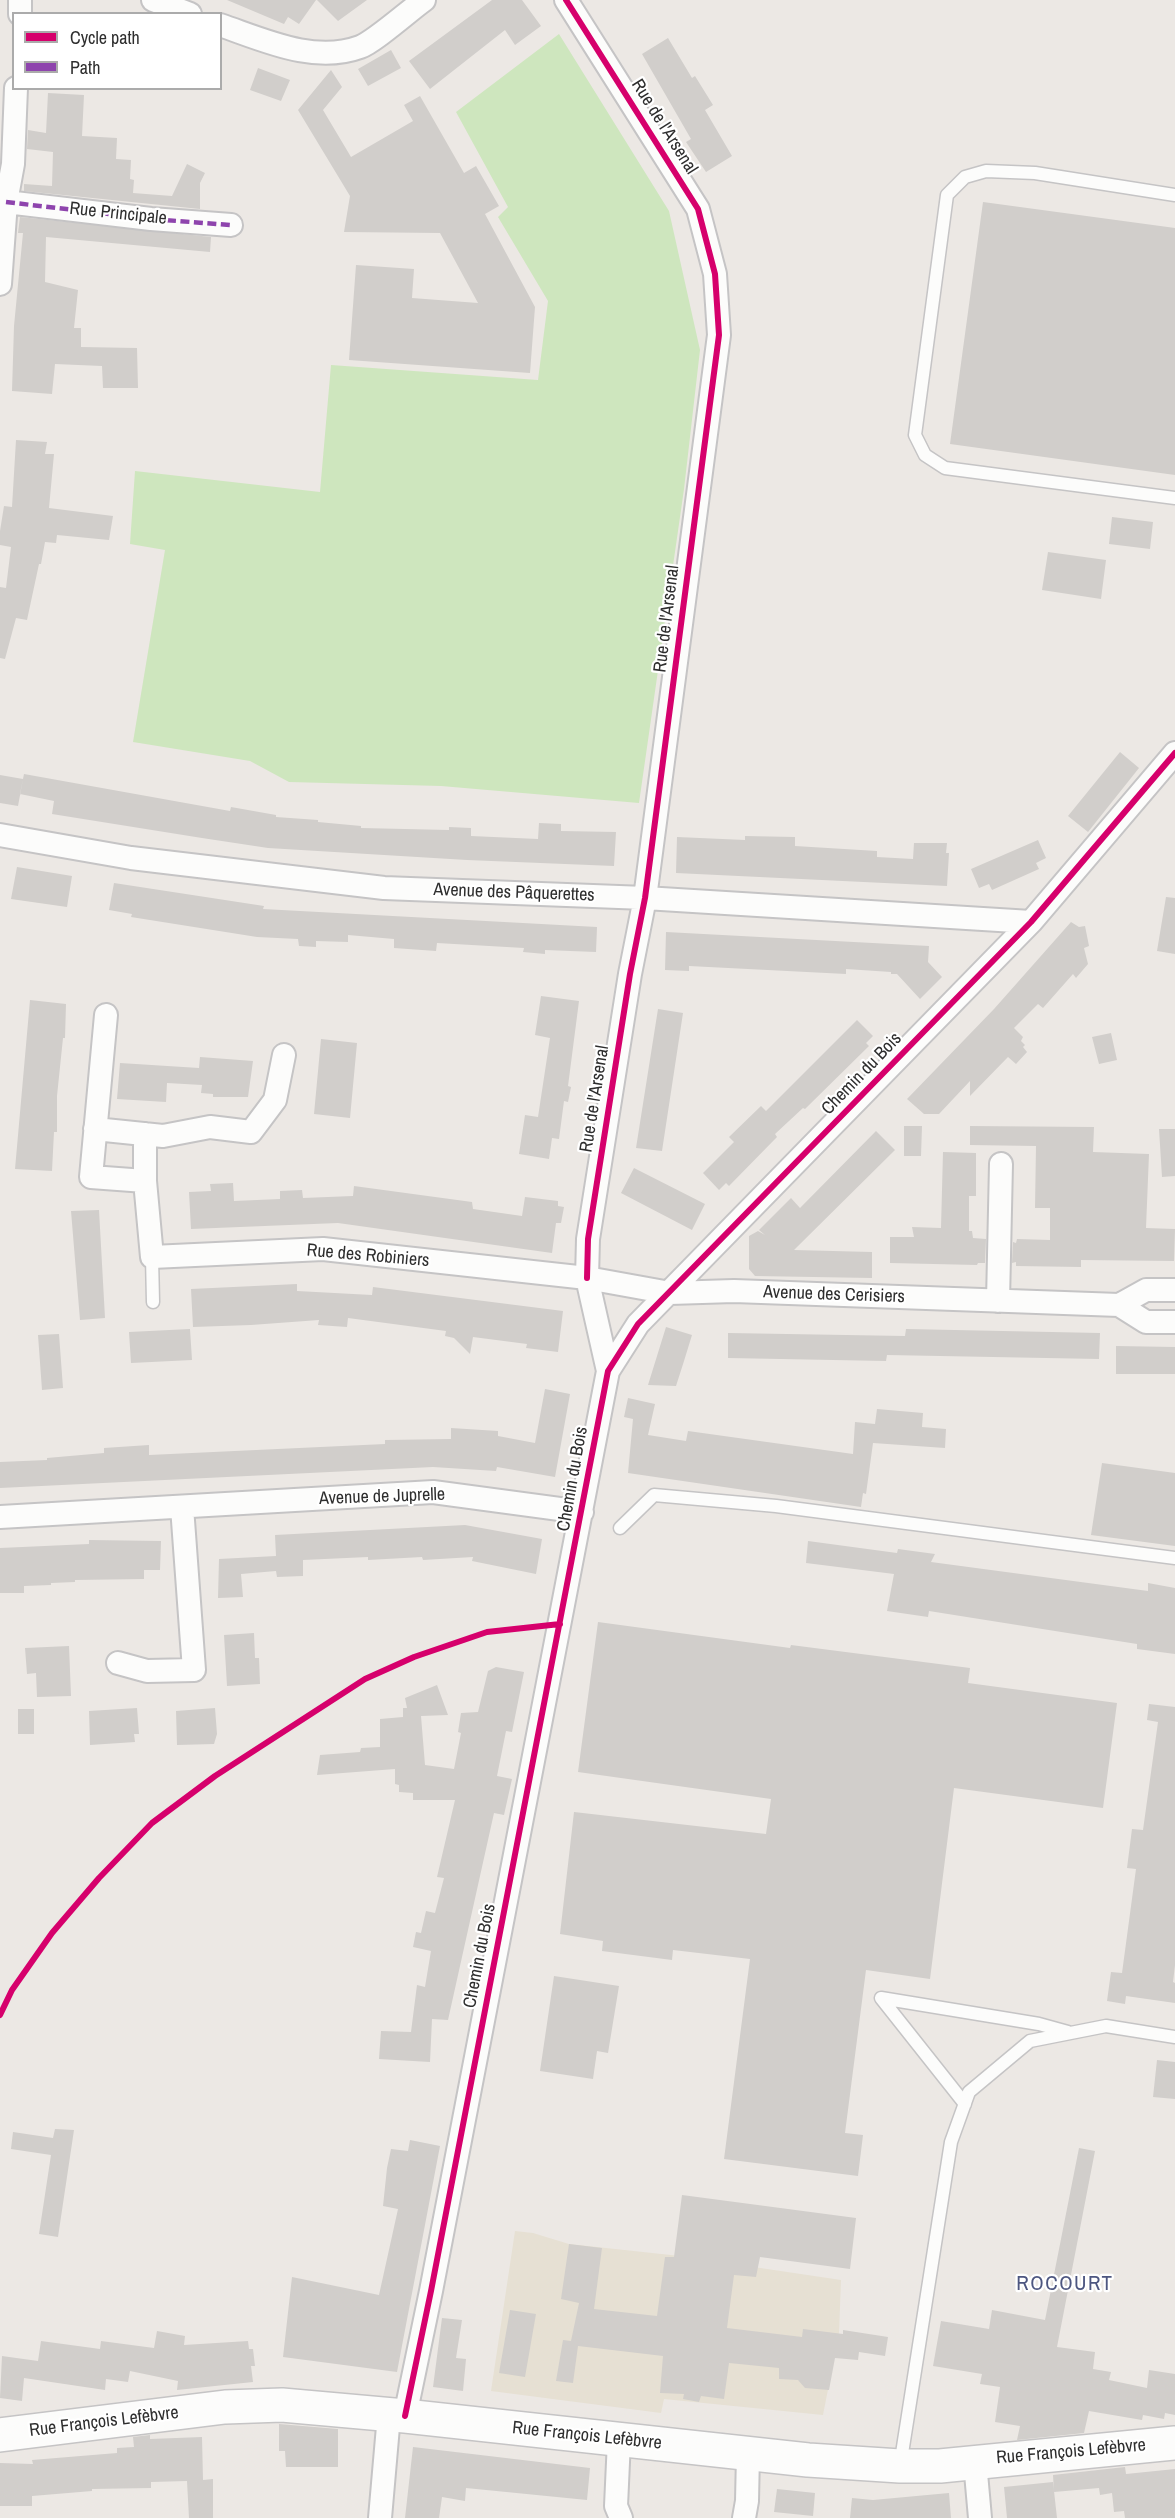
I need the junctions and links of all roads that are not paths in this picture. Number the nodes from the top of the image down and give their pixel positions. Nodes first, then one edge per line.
1 (153, 0) edge
2 (424, 0) edge
3 (566, 0) edge
4 (185, 12) edge
5 (222, 26) edge
6 (16, 90) edge
7 (1175, 195) edge
8 (6, 202) junction
9 (231, 225) dead end
10 (0, 284) edge
11 (1175, 498) edge
12 (1175, 753) edge
13 (0, 835) edge
14 (645, 898) junction
15 (1031, 922) junction
16 (106, 1016) dead end
17 (284, 1055) dead end
18 (94, 1129) junction
19 (146, 1134) junction
20 (1001, 1164) dead end
21 (145, 1182) junction
22 (152, 1257) junction
23 (587, 1278) junction
24 (1175, 1290) edge
25 (670, 1293) junction
26 (998, 1301) junction
27 (153, 1302) dead end
28 (1119, 1305) junction
29 (1175, 1322) edge
30 (608, 1371) junction
31 (182, 1507) junction
32 (582, 1512) junction
33 (0, 1517) edge
34 (621, 1528) dead end
35 (1175, 1558) edge
36 (118, 1663) dead end
37 (1070, 2033) junction
38 (1175, 2037) edge
39 (965, 2104) junction
40 (397, 2416) junction
41 (0, 2435) edge
42 (619, 2440) junction
43 (1175, 2443) edge
44 (748, 2454) junction
45 (975, 2462) junction
46 (900, 2466) junction
47 (380, 2518) edge
48 (621, 2518) edge
49 (744, 2518) edge
50 (980, 2518) edge

1 - 4 street
2 - 5 street
3 - 14 street, Rue de l'Arsenal
6 - 8 street
7 - 11 lane
8 - 9 street, Rue Principale
8 - 10 street
12 - 15 street, Chemin du Bois
13 - 14 street, Avenue des Pâquerettes
14 - 15 street, Avenue des Pâquerettes
14 - 23 street, Rue de l'Arsenal
15 - 25 street, Chemin du Bois
16 - 18 street
17 - 19 street
18 - 19 street
18 - 21 street
19 - 21 street
20 - 26 street
21 - 22 street
22 - 23 street, Rue des Robiniers
22 - 27 lane
23 - 25 street
23 - 30 street, Chemin du Bois
24 - 28 street
25 - 26 street, Avenue des Cerisiers
25 - 30 street, Chemin du Bois
26 - 28 street, Avenue des Cerisiers
28 - 29 street
30 - 32 street, Chemin du Bois
31 - 32 street, Avenue de Juprelle
31 - 33 street, Avenue de Juprelle
31 - 36 street
32 - 40 street, Chemin du Bois
34 - 35 lane
37 - 38 lane
37 - 39 lane
37 - 39 lane
39 - 46 lane
40 - 41 main road, Rue François Lefèbvre
40 - 42 main road, Rue François Lefèbvre
40 - 47 street, Chemin du Bois
42 - 44 main road, Rue François Lefèbvre
42 - 48 street
43 - 45 main road, Rue François Lefèbvre
44 - 46 main road, Rue François Lefèbvre
44 - 49 street
45 - 46 main road, Rue François Lefèbvre
45 - 50 street

